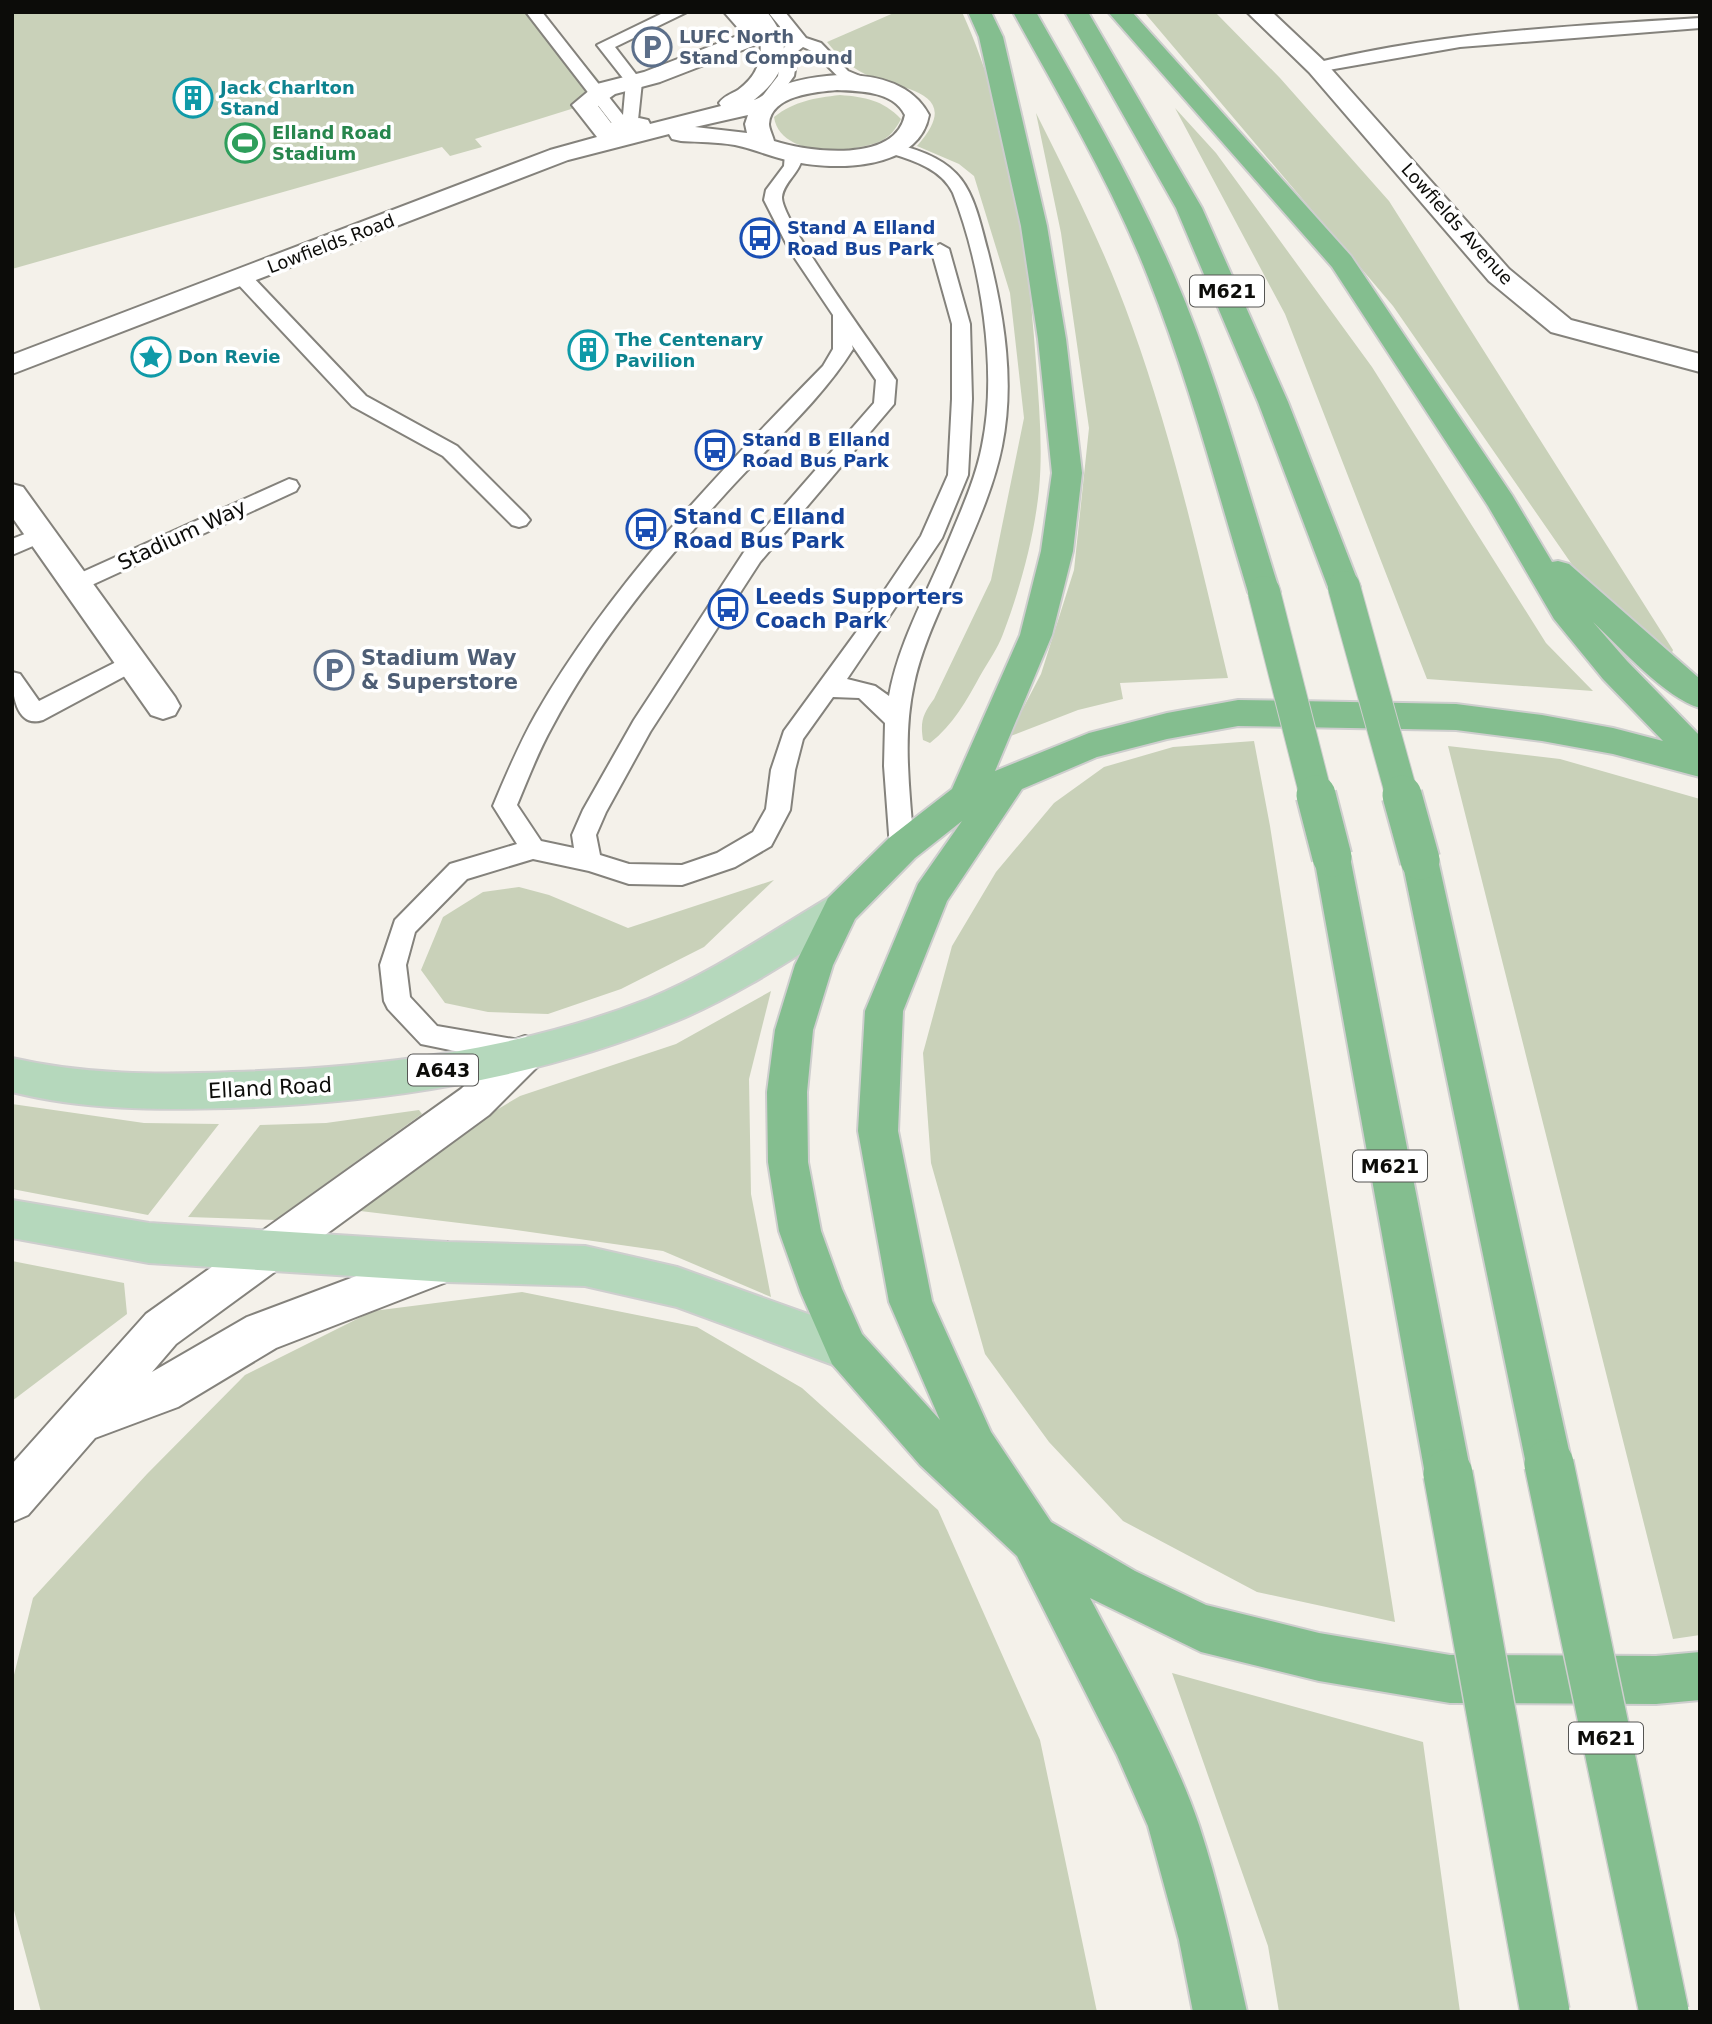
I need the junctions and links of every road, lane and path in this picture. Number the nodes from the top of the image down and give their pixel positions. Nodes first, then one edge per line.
1 (534, 12) edge
2 (638, 12) edge
3 (678, 12) edge
4 (735, 12) edge
5 (755, 12) edge
6 (776, 12) edge
7 (979, 12) edge
8 (1024, 12) edge
9 (1076, 12) edge
10 (1119, 12) edge
11 (1258, 12) edge
12 (1700, 23) edge
13 (650, 25) junction
14 (800, 41) junction
15 (1317, 68) junction
16 (634, 82) junction
17 (866, 84) junction
18 (598, 95) junction
19 (764, 105) junction
20 (634, 130) junction
21 (763, 147) junction
22 (892, 149) junction
23 (794, 154) junction
24 (940, 249) dead end
25 (243, 278) junction
26 (842, 316) junction
27 (1700, 363) edge
28 (12, 365) edge
29 (289, 486) dead end
30 (12, 494) edge
31 (519, 520) dead end
32 (1523, 540) junction
33 (26, 541) edge
34 (75, 584) junction
35 (131, 662) junction
36 (12, 680) edge
37 (827, 690) junction
38 (1700, 696) edge
39 (163, 706) dead end
40 (895, 719) junction
41 (1700, 758) edge
42 (1700, 764) edge
43 (1010, 779) junction
44 (966, 798) junction
45 (902, 848) junction
46 (533, 849) junction
47 (589, 861) junction
48 (841, 909) junction
49 (525, 1053) junction
50 (12, 1075) edge
51 (12, 1219) edge
52 (264, 1252) junction
53 (447, 1262) junction
54 (848, 1349) junction
55 (76, 1423) junction
56 (12, 1499) edge
57 (1034, 1539) junction
58 (1700, 1676) edge
59 (1220, 2012) edge
60 (1545, 2012) edge
61 (1664, 2012) edge

1 - 18 lane
2 - 13 lane
3 - 13 lane
4 - 16 street
5 - 20 street
6 - 14 lane
7 - 44 highway
8 - 60 highway, M621, bridge
9 - 61 highway, M621, bridge
10 - 32 highway
11 - 15 street, Lowfields Avenue
12 - 15 lane
13 - 16 lane
14 - 17 lane
14 - 19 lane
15 - 27 street, Lowfields Avenue
16 - 18 street
16 - 20 lane
17 - 19 street, Lowfields Road
17 - 22 street, Lowfields Road
18 - 20 street
19 - 20 street, Lowfields Road
19 - 21 street
20 - 21 street, Lowfields Road
20 - 25 street, Lowfields Road
21 - 23 street, Lowfields Road
22 - 23 street, Lowfields Road
22 - 40 lane
23 - 26 lane
24 - 37 lane
25 - 28 street, Lowfields Road
25 - 31 lane
26 - 46 lane
26 - 47 lane
29 - 34 lane, Stadium Way
30 - 33 street
32 - 38 highway
32 - 41 highway
33 - 34 street
34 - 35 street
35 - 36 lane
35 - 39 street
37 - 40 lane
37 - 47 lane
40 - 45 lane
42 - 43 highway
43 - 44 highway
43 - 57 highway
44 - 45 highway
45 - 48 highway
46 - 47 lane
46 - 49 lane
48 - 49 main road, Elland Road / A643
48 - 54 highway
49 - 50 main road, Elland Road / A643
49 - 52 street, Elland Road
51 - 52 main road, Elland Road
52 - 53 main road, Elland Road
52 - 55 street, Elland Road
53 - 54 main road, Elland Road
53 - 55 street, Elland Road
54 - 57 highway
55 - 56 street, Elland Road
57 - 58 highway
57 - 59 highway

